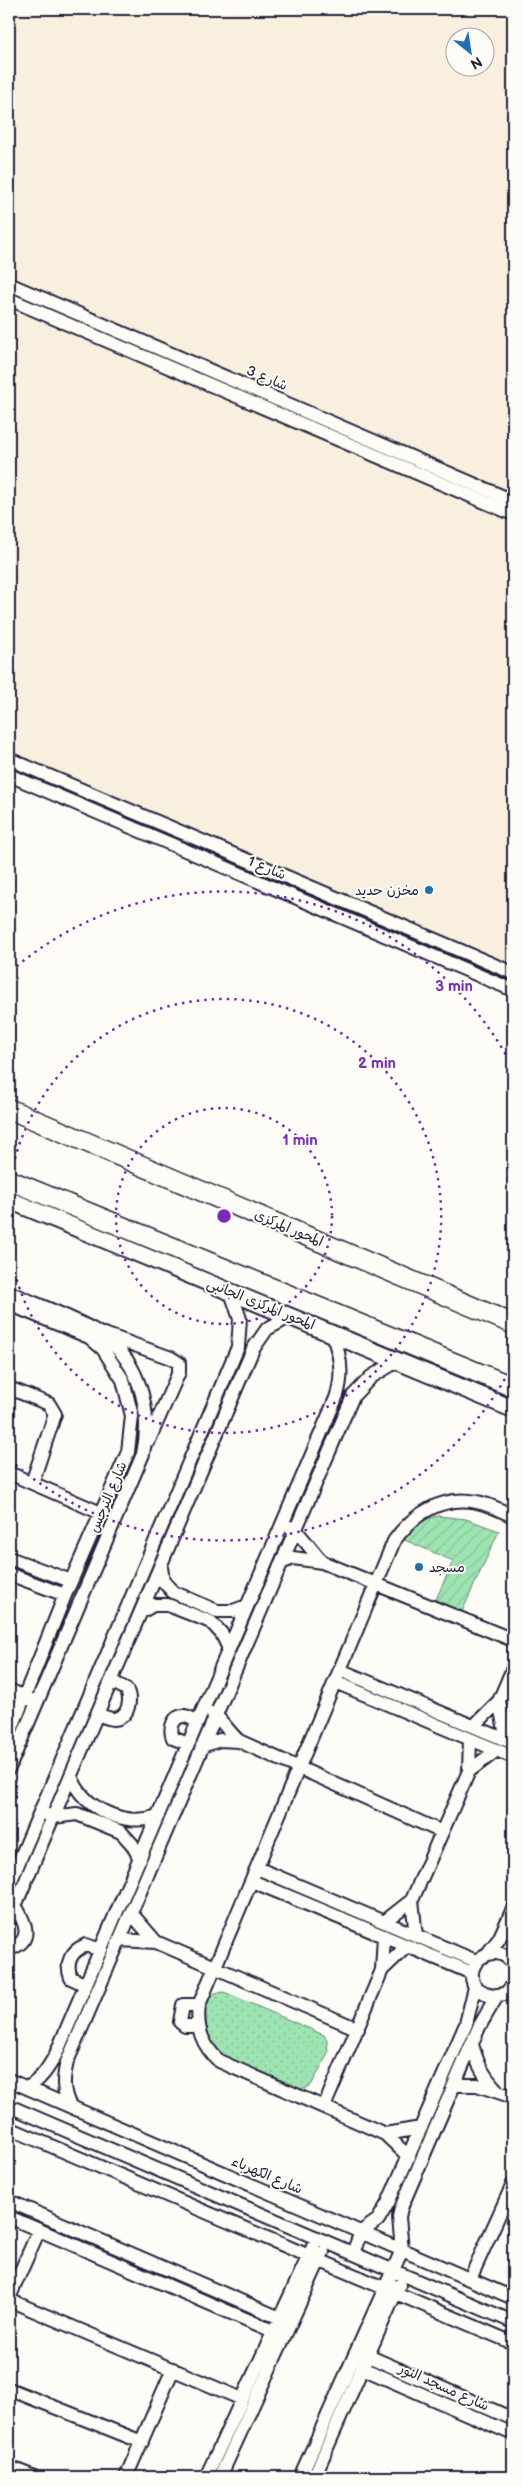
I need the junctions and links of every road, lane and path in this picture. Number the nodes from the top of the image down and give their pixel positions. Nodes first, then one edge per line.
1 (9, 284) edge
2 (9, 299) edge
3 (513, 500) edge
4 (513, 514) edge
5 (9, 759) edge
6 (9, 775) edge
7 (285, 877) junction
8 (279, 889) junction
9 (513, 973) edge
10 (513, 990) edge
11 (9, 1109) edge
12 (9, 1180) edge
13 (9, 1200) edge
14 (9, 1292) edge
15 (231, 1292) junction
16 (9, 1304) edge
17 (289, 1317) junction
18 (513, 1324) edge
19 (94, 1330) junction
20 (331, 1332) junction
21 (399, 1360) junction
22 (513, 1387) edge
23 (9, 1390) edge
24 (513, 1409) edge
25 (143, 1454) junction
26 (9, 1473) edge
27 (32, 1483) junction
28 (101, 1513) junction
29 (513, 1516) edge
30 (282, 1523) junction
31 (295, 1529) junction
32 (9, 1558) edge
33 (322, 1562) junction
34 (281, 1563) junction
35 (161, 1567) junction
36 (9, 1574) edge
37 (71, 1581) junction
38 (376, 1584) junction
39 (64, 1595) junction
40 (247, 1606) junction
41 (141, 1612) junction
42 (513, 1640) edge
43 (229, 1649) junction
44 (513, 1668) edge
45 (337, 1676) junction
46 (111, 1681) junction
47 (9, 1690) edge
48 (499, 1701) junction
49 (25, 1705) edge
50 (97, 1714) junction
51 (200, 1715) junction
52 (216, 1715) junction
53 (474, 1726) junction
54 (9, 1735) edge
55 (470, 1739) junction
56 (239, 1741) junction
57 (510, 1742) edge
58 (188, 1744) junction
59 (202, 1746) junction
60 (497, 1750) junction
61 (513, 1757) edge
62 (9, 1768) edge
63 (299, 1768) junction
64 (469, 1771) junction
65 (71, 1776) junction
66 (40, 1812) junction
67 (158, 1816) junction
68 (53, 1817) junction
69 (442, 1832) junction
70 (140, 1859) junction
71 (257, 1868) junction
72 (252, 1881) junction
73 (9, 1885) edge
74 (412, 1900) junction
75 (15, 1905) junction
76 (513, 1909) edge
77 (131, 1913) junction
78 (9, 1920) edge
79 (384, 1922) junction
80 (384, 1936) junction
81 (416, 1936) junction
82 (119, 1940) junction
83 (156, 1942) junction
84 (407, 1946) junction
85 (9, 1949) edge
86 (101, 1950) junction
87 (488, 1953) junction
88 (512, 1957) edge
89 (476, 1961) junction
90 (215, 1968) junction
91 (382, 1970) junction
92 (472, 1973) junction
93 (86, 1985) junction
94 (475, 1987) junction
95 (507, 1992) edge
96 (199, 2005) junction
97 (198, 2026) junction
98 (358, 2028) junction
99 (472, 2044) junction
100 (9, 2080) edge
101 (454, 2085) junction
102 (27, 2088) junction
103 (496, 2089) junction
104 (513, 2097) edge
105 (9, 2106) edge
106 (70, 2106) junction
107 (324, 2107) junction
108 (9, 2128) edge
109 (421, 2128) junction
110 (386, 2134) junction
111 (408, 2157) junction
112 (176, 2178) junction
113 (513, 2185) edge
114 (169, 2196) junction
115 (9, 2201) edge
116 (9, 2217) edge
117 (269, 2217) junction
118 (40, 2230) junction
119 (361, 2232) junction
120 (261, 2235) junction
121 (322, 2240) junction
122 (402, 2250) junction
123 (353, 2253) junction
124 (314, 2258) junction
125 (147, 2261) junction
126 (398, 2273) junction
127 (141, 2274) junction
128 (470, 2279) junction
129 (390, 2290) junction
130 (513, 2298) edge
131 (9, 2299) edge
132 (513, 2308) edge
133 (280, 2318) junction
134 (511, 2321) edge
135 (273, 2331) junction
136 (513, 2342) edge
137 (368, 2356) junction
138 (267, 2360) junction
139 (362, 2368) junction
140 (173, 2369) junction
141 (9, 2389) edge
142 (242, 2399) junction
143 (513, 2420) edge
144 (513, 2434) edge
145 (142, 2442) junction
146 (9, 2467) edge
147 (34, 2477) edge
148 (126, 2477) edge
149 (206, 2477) edge
150 (220, 2477) edge
151 (300, 2477) edge
152 (314, 2477) edge

1 - 3 street, شارع 3
2 - 4 street, شارع 3
5 - 7 street, شارع 1
6 - 8 street, شارع 1
7 - 8 street
7 - 9 street, شارع 1
8 - 10 street, شارع 1
11 - 18 highway, المحور المركزى
12 - 22 highway
13 - 15 main road, المحور المركزى الجانبى
14 - 19 street, شارع النرجس
15 - 17 main road, المحور المركزى الجانبى
15 - 66 street
16 - 28 street, شارع النرجس
17 - 20 main road, المحور المركزى الجانبى
17 - 35 street
19 - 25 street, شارع النرجس
19 - 25 street
20 - 21 main road, المحور المركزى الجانبى
20 - 30 street
21 - 24 main road, المحور المركزى الجانبى
21 - 31 street
23 - 27 street
25 - 49 street, شارع النرجس
26 - 27 street
27 - 28 street
28 - 37 street, شارع النرجس
29 - 38 street
30 - 31 street
30 - 40 street
31 - 33 street
31 - 34 street
32 - 37 street
33 - 34 street
33 - 38 street
34 - 52 street
35 - 40 street
35 - 41 street
36 - 39 street
37 - 39 street, شارع النرجس
38 - 42 street
38 - 45 street
39 - 49 street, شارع النرجس
40 - 43 street
41 - 43 street
41 - 46 street
43 - 51 street
44 - 48 street
45 - 53 street
45 - 55 street
45 - 63 street
46 - 50 street
46 - 50 street
47 - 49 street
48 - 53 street
48 - 57 street
49 - 54 street, شارع النرجس
49 - 62 street, شارع النرجس
50 - 65 street
51 - 52 street
51 - 58 street
51 - 58 street
52 - 56 street
52 - 59 street
53 - 57 street
55 - 60 street
55 - 64 street
56 - 59 street
56 - 63 street
58 - 67 street
59 - 77 street
60 - 61 street
60 - 64 street
63 - 69 street
63 - 71 street
64 - 69 street
65 - 67 street
65 - 68 street
66 - 68 street
66 - 73 street
67 - 70 street
68 - 70 street
68 - 75 street
69 - 74 street
70 - 86 street
71 - 72 street
71 - 79 street
72 - 80 street
72 - 90 street
74 - 79 street
74 - 81 street
75 - 78 street
75 - 85 street
76 - 87 street
77 - 82 street
77 - 83 street
79 - 81 street
80 - 84 street
80 - 91 street
81 - 89 street
82 - 83 street
82 - 106 street
83 - 90 street
84 - 91 street
84 - 92 street
86 - 93 street
86 - 93 street
87 - 88 street
87 - 89 street
89 - 92 street
90 - 96 street
90 - 98 street
91 - 98 street
92 - 94 street
93 - 102 street
94 - 95 street
94 - 109 street
95 - 99 street
96 - 97 street
96 - 97 street
97 - 107 street
98 - 107 street
99 - 101 street
99 - 103 street
100 - 102 street, شارع الكهرباء
101 - 103 street
101 - 122 street
102 - 106 street, شارع الكهرباء
103 - 104 street
105 - 112 street
106 - 119 street, شارع الكهرباء
107 - 110 street
108 - 114 street
109 - 110 street
109 - 111 street
110 - 111 street
111 - 119 street
112 - 114 street
112 - 117 street
113 - 128 street
114 - 120 street
115 - 125 street
116 - 118 street
117 - 120 street
117 - 121 street
118 - 127 street
118 - 131 street
119 - 122 street, شارع الكهرباء
119 - 123 street
120 - 124 street
121 - 123 street
121 - 124 street
122 - 126 street
122 - 128 street, شارع الكهرباء
123 - 126 street
124 - 129 street
124 - 133 street
124 - 138 street
125 - 127 street
125 - 133 street
126 - 129 street
126 - 134 street
127 - 135 street
128 - 130 street, شارع الكهرباء
129 - 136 street
129 - 137 street
129 - 151 street
131 - 140 street
132 - 134 street
133 - 135 street
135 - 138 street
137 - 139 street
137 - 143 street, شارع مسجد النور
138 - 142 street
138 - 150 street
139 - 144 street, شارع مسجد النور
139 - 152 street
140 - 142 street
140 - 145 street
141 - 145 street
142 - 149 street
145 - 148 street
146 - 147 street

